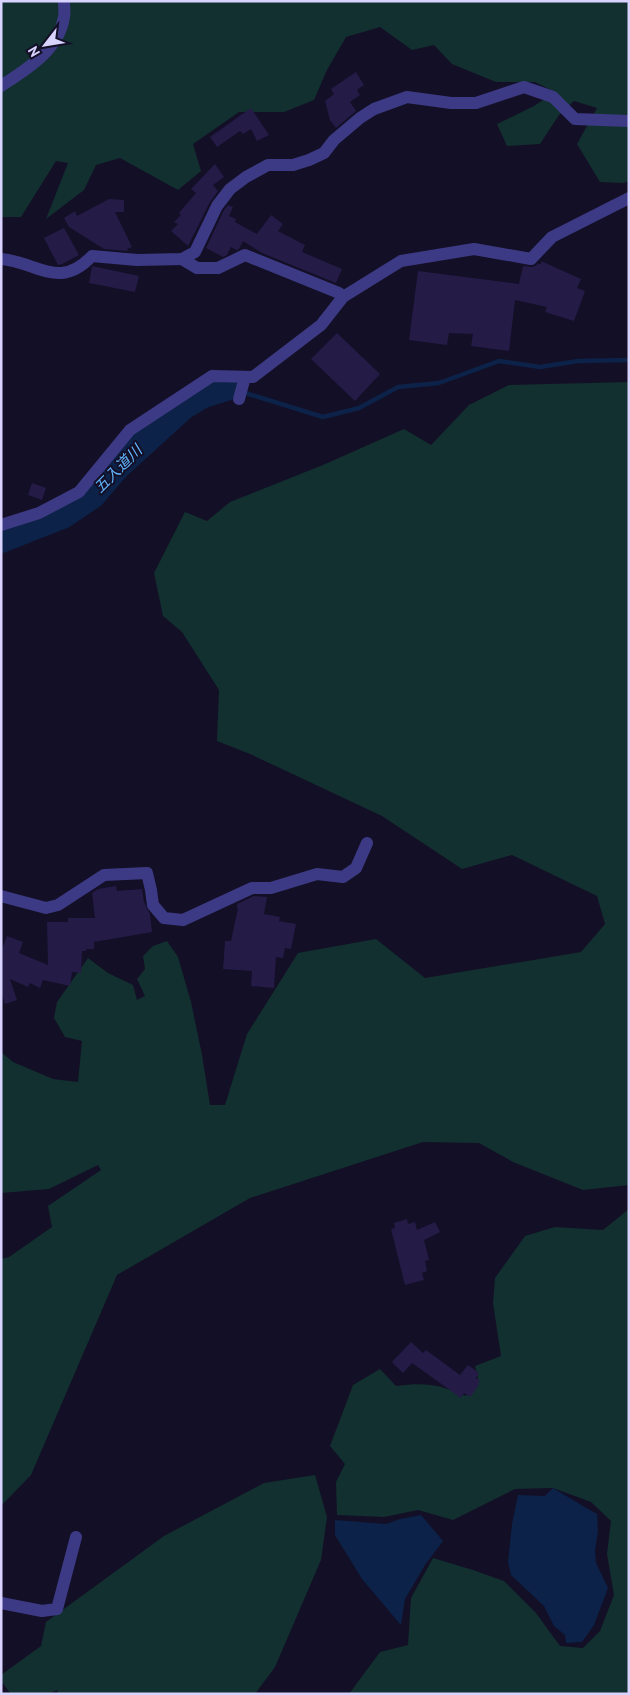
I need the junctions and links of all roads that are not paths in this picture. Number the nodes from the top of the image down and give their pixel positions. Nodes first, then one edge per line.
1 (64, 1) edge
2 (1, 86) edge
3 (629, 121) edge
4 (629, 198) edge
5 (1, 259) edge
6 (182, 259) junction
7 (343, 297) junction
8 (244, 377) junction
9 (239, 399) dead end
10 (1, 525) edge
11 (367, 843) dead end
12 (1, 896) edge
13 (76, 1537) dead end
14 (1, 1603) edge

1 - 2 street
3 - 6 street
4 - 7 street
5 - 6 street
6 - 7 street
7 - 8 street
8 - 9 street
8 - 10 street
11 - 12 street
13 - 14 street

